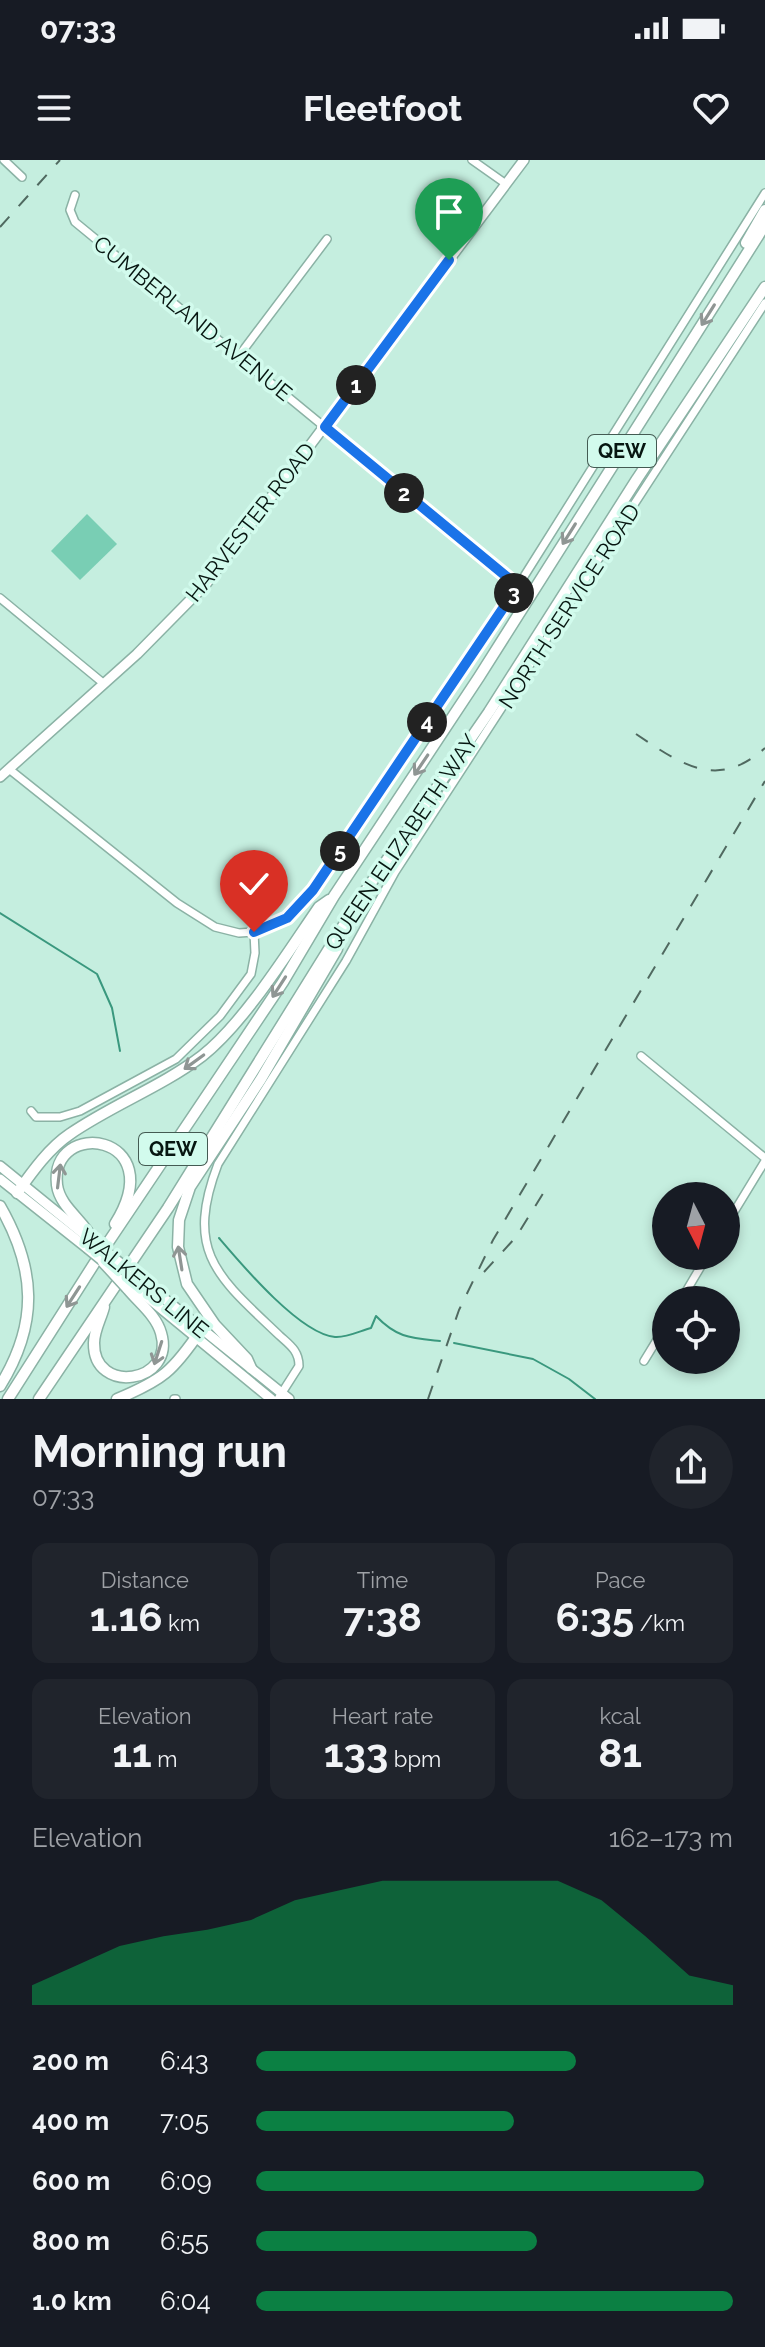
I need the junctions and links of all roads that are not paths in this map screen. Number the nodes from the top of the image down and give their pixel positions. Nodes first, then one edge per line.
1 (4, 160) edge
2 (472, 160) edge
3 (524, 160) edge
4 (22, 177) dead end
5 (506, 184) junction
6 (765, 184) edge
7 (765, 193) edge
8 (75, 195) dead end
9 (765, 210) edge
10 (746, 222) junction
11 (765, 225) edge
12 (327, 239) dead end
13 (726, 287) junction
14 (765, 287) edge
15 (765, 303) edge
16 (238, 357) junction
17 (325, 427) junction
18 (518, 586) junction
19 (0, 598) edge
20 (103, 683) junction
21 (9, 769) junction
22 (0, 777) edge
23 (334, 896) junction
24 (360, 899) junction
25 (254, 932) junction
26 (641, 1056) dead end
27 (31, 1111) dead end
28 (765, 1160) edge
29 (0, 1166) edge
30 (0, 1179) edge
31 (20, 1188) junction
32 (740, 1202) edge
33 (0, 1206) edge
34 (168, 1208) junction
35 (90, 1245) junction
36 (101, 1259) junction
37 (129, 1280) junction
38 (198, 1334) junction
39 (652, 1348) edge
40 (644, 1361) dead end
41 (251, 1368) junction
42 (0, 1386) edge
43 (283, 1397) edge
44 (8, 1399) edge
45 (39, 1399) edge
46 (117, 1399) edge
47 (271, 1399) edge

1 - 4 street
2 - 5 street
3 - 5 main road, HARVESTER ROAD
5 - 17 main road, HARVESTER ROAD
6 - 10 street
7 - 10 street
8 - 16 street, CUMBERLAND AVENUE
9 - 13 highway
10 - 18 street
11 - 13 highway, QUEEN ELIZABETH WAY / QEW
12 - 16 street
13 -> 23 highway, QUEEN ELIZABETH WAY / QEW
14 - 24 highway, QUEEN ELIZABETH WAY / QEW
15 - 43 street, NORTH SERVICE ROAD
16 - 17 street, CUMBERLAND AVENUE
17 - 18 street, CUMBERLAND AVENUE
17 - 20 main road, HARVESTER ROAD
18 - 25 street
19 - 20 street
20 - 21 main road, HARVESTER ROAD
21 - 22 main road, HARVESTER ROAD
21 - 25 street
23 -> 31 highway
23 -> 36 highway, QUEEN ELIZABETH WAY / QEW
24 - 34 highway, QUEEN ELIZABETH WAY / QEW
41 -> 24 highway
25 - 27 street
26 - 28 street
28 - 32 street
29 - 31 main road, WALKERS LINE
30 - 31 main road, WALKERS LINE
31 - 35 main road, WALKERS LINE
33 - 42 highway
37 -> 34 highway
34 - 45 highway, QUEEN ELIZABETH WAY / QEW
35 - 36 main road, WALKERS LINE, bridge
35 -> 36 highway
35 - 37 main road, WALKERS LINE, bridge
36 - 37 highway, bridge
36 -> 44 highway, QUEEN ELIZABETH WAY / QEW
37 - 38 main road, WALKERS LINE
38 - 41 main road, WALKERS LINE
38 - 46 highway
38 - 47 main road, WALKERS LINE
39 - 40 street
41 - 43 main road, WALKERS LINE

